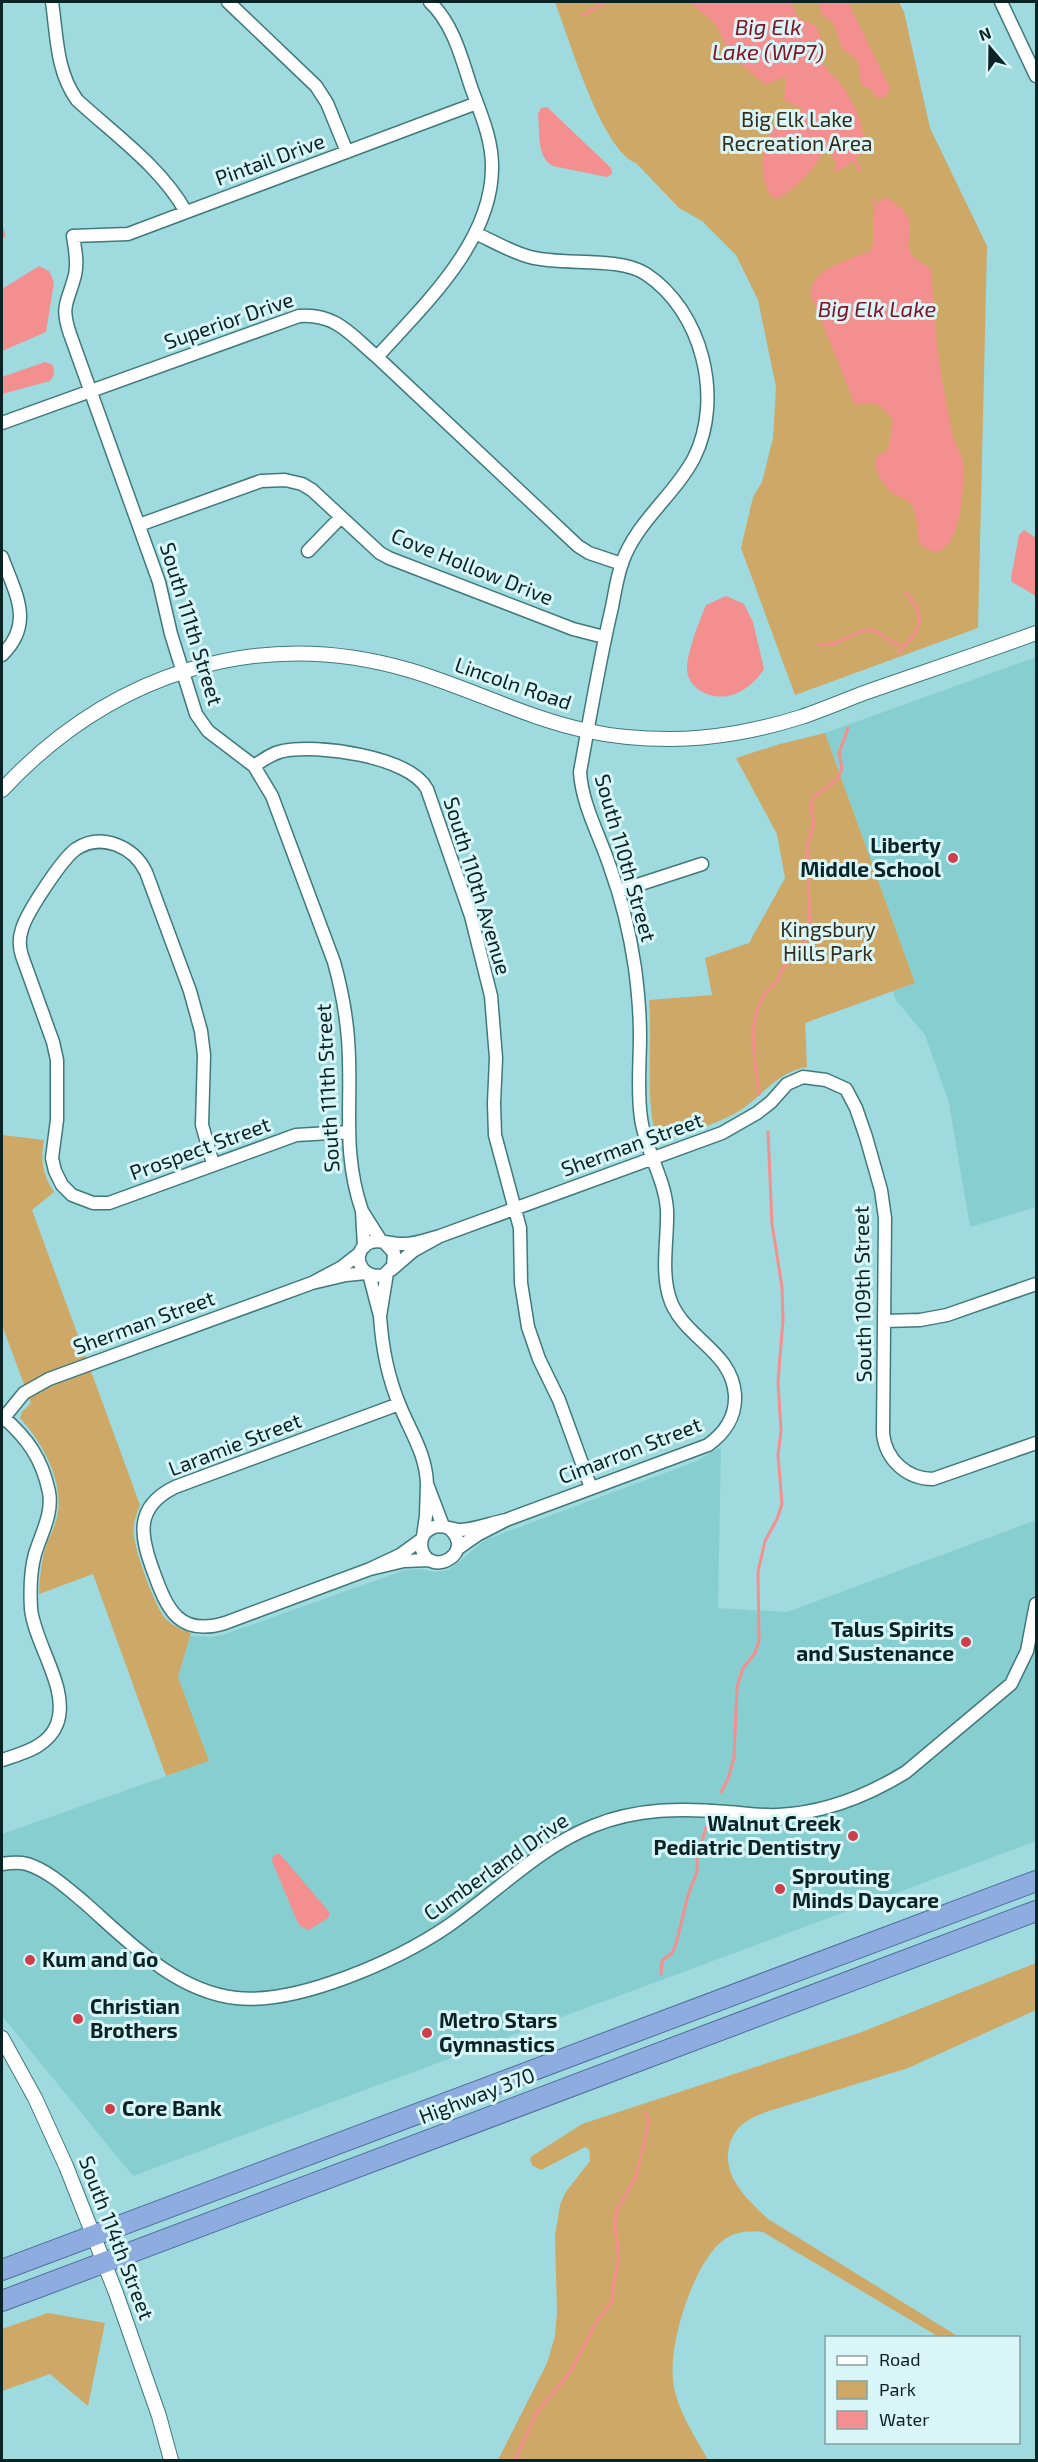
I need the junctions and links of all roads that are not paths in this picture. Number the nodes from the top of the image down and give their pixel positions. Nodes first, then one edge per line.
1 (52, 2) edge
2 (228, 2) edge
3 (430, 2) edge
4 (1001, 2) edge
5 (1036, 76) edge
6 (477, 103) junction
7 (348, 152) junction
8 (186, 212) junction
9 (475, 233) junction
10 (74, 236) joint
11 (377, 357) junction
12 (90, 390) junction
13 (2, 423) edge
14 (341, 517) junction
15 (139, 525) junction
16 (308, 551) dead end
17 (2, 557) edge
18 (622, 564) junction
19 (1036, 633) edge
20 (604, 637) junction
21 (2, 655) edge
22 (182, 672) junction
23 (586, 731) junction
24 (254, 766) junction
25 (2, 790) edge
26 (702, 864) dead end
27 (619, 891) junction
28 (826, 1080) joint
29 (348, 1132) junction
30 (652, 1158) junction
31 (213, 1164) junction
32 (515, 1209) junction
33 (362, 1211) junction
34 (440, 1236) junction
35 (383, 1242) junction
36 (362, 1250) junction
37 (389, 1272) junction
38 (368, 1274) junction
39 (312, 1283) junction
40 (1036, 1284) edge
41 (380, 1316) junction
42 (884, 1321) junction
43 (734, 1388) joint
44 (399, 1404) junction
45 (2, 1418) edge
46 (1036, 1443) edge
47 (427, 1484) junction
48 (591, 1488) junction
49 (506, 1520) junction
50 (446, 1528) junction
51 (423, 1537) junction
52 (457, 1549) junction
53 (430, 1560) junction
54 (370, 1569) junction
55 (1036, 1604) edge
56 (2, 1760) edge
57 (2, 1864) edge
58 (1036, 1881) edge
59 (1036, 1911) edge
60 (2, 2038) edge
61 (93, 2237) junction
62 (104, 2262) junction
63 (2, 2270) edge
64 (2, 2301) edge
65 (171, 2460) edge

1 - 8 street
2 - 7 street
3 - 6 street
4 - 5 street
6 - 7 street, Pintail Drive
6 - 9 street
7 - 8 street, Pintail Drive
8 - 10 street, Pintail Drive
9 - 11 street
9 - 18 street
10 - 12 street, South 111th Street
11 - 12 street, Superior Drive
11 - 18 street
12 - 13 street, Superior Drive
12 - 15 street, South 111th Street
14 - 15 street, Cove Hollow Drive
14 - 16 street
14 - 20 street, Cove Hollow Drive
15 - 22 street, South 111th Street
17 - 21 street
18 - 20 street, South 110th Street
19 - 23 street, Lincoln Road
20 - 23 street, South 110th Street
22 - 23 street, Lincoln Road
22 - 24 street, South 111th Street
22 - 25 street, Lincoln Road
23 - 27 street, South 110th Street
24 - 29 street, South 111th Street
24 - 32 street, South 110th Avenue
26 - 27 street
27 - 30 street, South 110th Street
28 - 30 street, Sherman Street
28 - 42 street, South 109th Street
29 - 31 street, Prospect Street
29 - 33 street, South 111th Street
30 - 32 street, Sherman Street
30 - 43 street, South 110th Street
31 - 31 street, Prospect Street
32 - 34 street, Sherman Street
32 - 48 street, South 110th Avenue
33 - 35 street, South 111th Street
33 - 36 street, South 111th Street
34 - 35 street, Sherman Street
34 - 37 street, Sherman Street
35 - 36 street
35 - 37 street
36 - 38 street
36 - 39 street, Sherman Street
37 - 38 street
37 - 41 street
38 - 39 street, Sherman Street
38 - 41 street
39 - 45 street, Sherman Street
40 - 42 street
41 - 44 street
42 - 46 street, South 109th Street
43 - 48 street, Cimarron Street
44 - 47 street
44 - 54 street, Laramie Street
45 - 56 street
47 - 50 street
47 - 51 street
48 - 49 street, Cimarron Street
49 - 50 street, Cimarron Street
49 - 52 street, Cimarron Street
50 - 51 street
50 - 52 street
51 - 53 street
51 - 54 street
52 - 53 street
53 - 54 street
55 - 57 street, Cumberland Drive
58 - 61 highway, Highway 370
59 - 62 highway, Highway 370
60 - 61 street, South 114th Street
61 - 62 street, South 114th Street
61 - 63 highway, Highway 370
62 - 64 highway, Highway 370
62 - 65 street, South 114th Street

